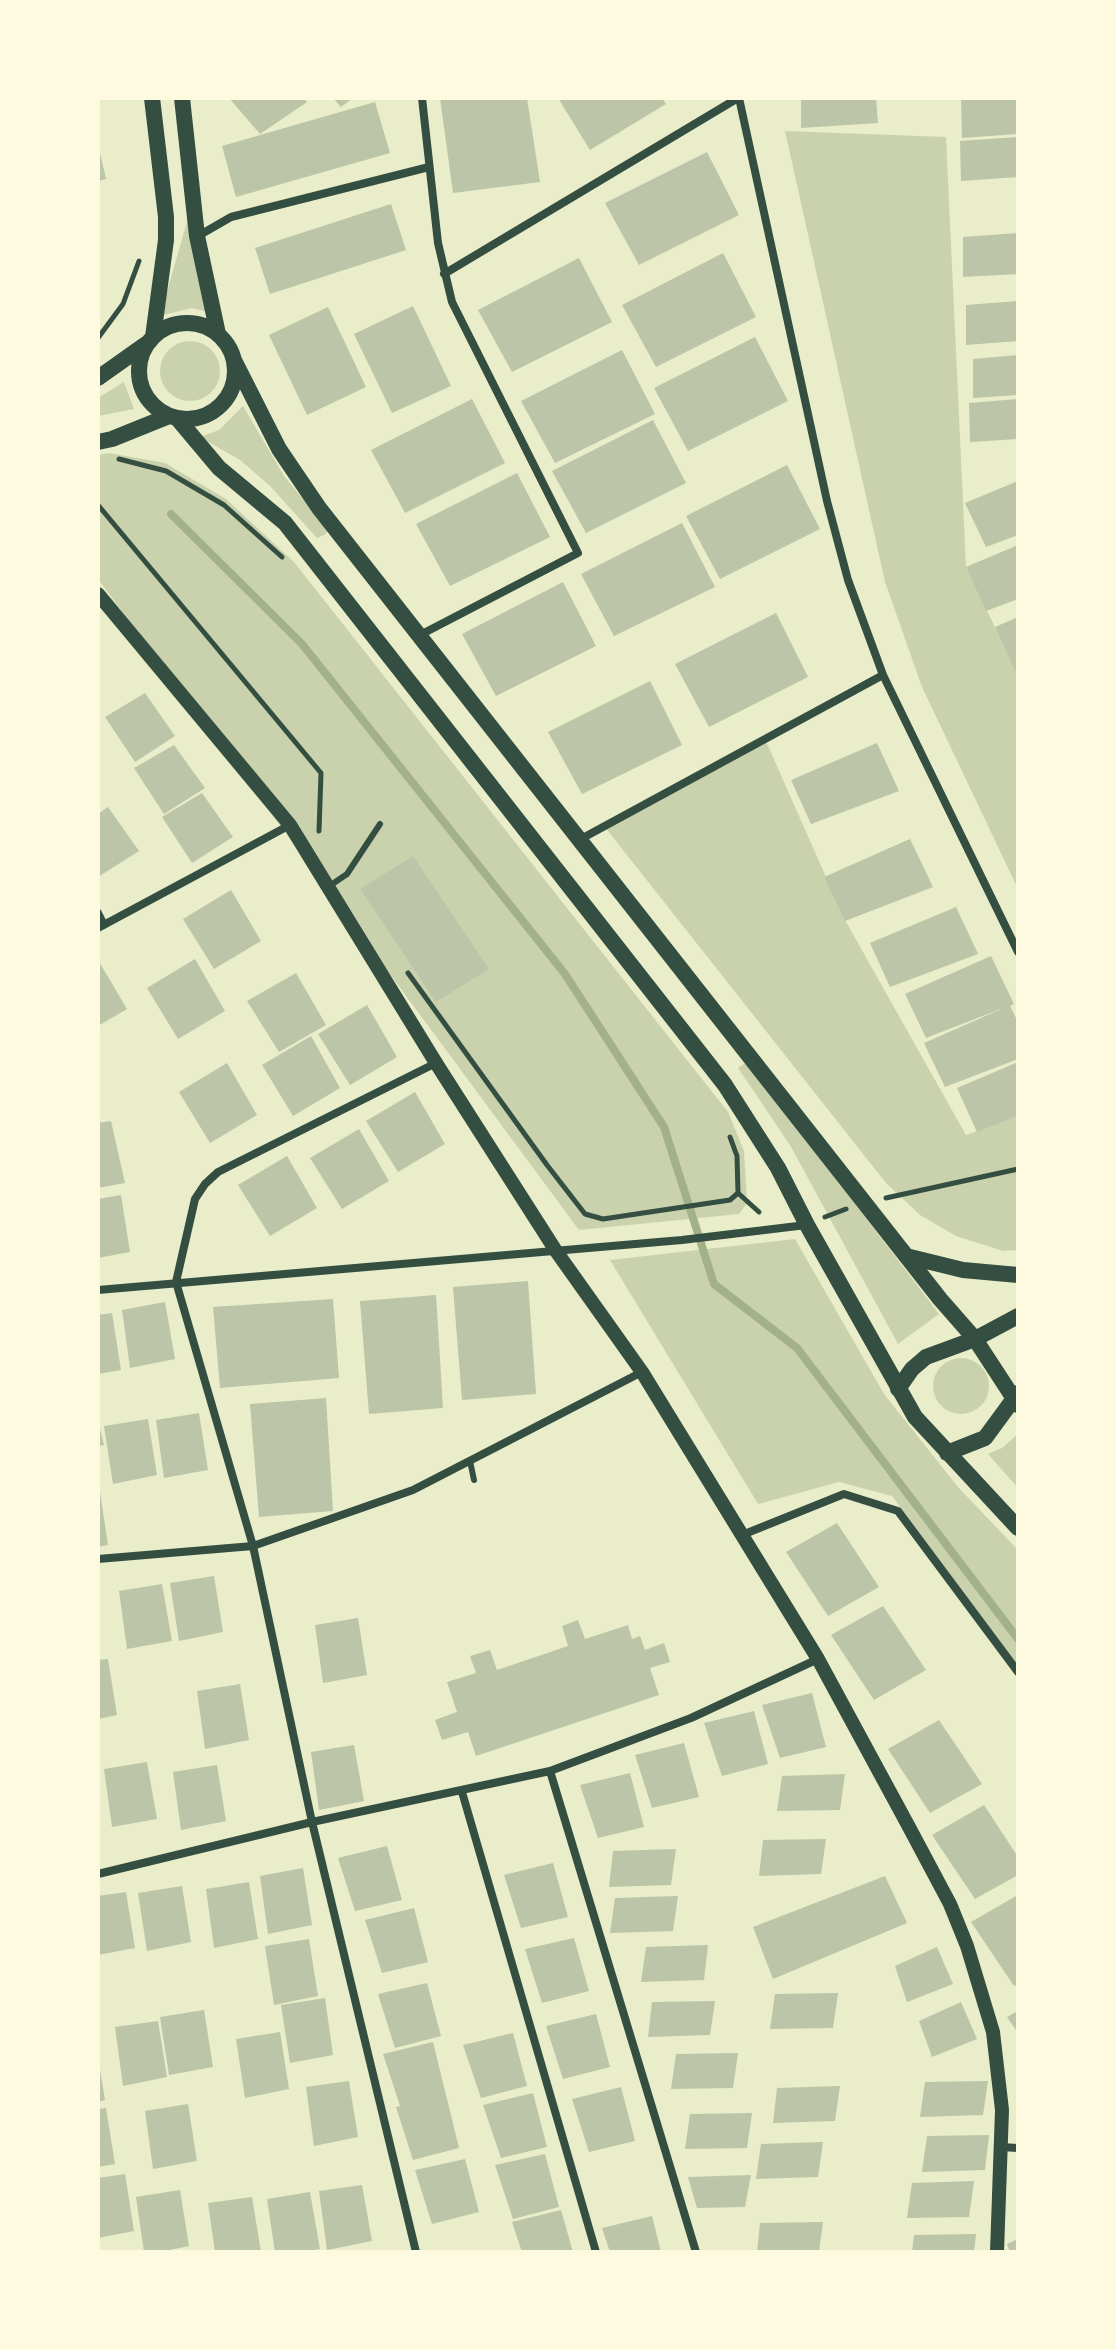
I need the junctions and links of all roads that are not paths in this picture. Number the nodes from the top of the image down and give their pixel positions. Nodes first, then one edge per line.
1 (152, 98) edge
2 (182, 98) edge
3 (422, 98) edge
4 (739, 98) edge
5 (429, 167) junction
6 (197, 236) junction
7 (444, 274) junction
8 (218, 334) junction
9 (150, 340) junction
10 (234, 360) junction
11 (98, 378) edge
12 (173, 417) junction
13 (98, 442) edge
14 (98, 594) edge
15 (420, 635) junction
16 (883, 675) junction
17 (380, 824) dead end
18 (290, 825) junction
19 (579, 840) junction
20 (328, 887) junction
21 (98, 913) edge
22 (101, 926) edge
23 (1018, 952) edge
24 (436, 1063) junction
25 (807, 1225) junction
26 (556, 1251) junction
27 (906, 1256) junction
28 (1018, 1275) edge
29 (176, 1282) junction
30 (98, 1290) edge
31 (1018, 1316) edge
32 (975, 1339) junction
33 (642, 1372) junction
34 (898, 1389) junction
35 (1017, 1399) edge
36 (947, 1453) junction
37 (470, 1461) junction
38 (474, 1480) dead end
39 (1018, 1528) edge
40 (742, 1535) junction
41 (253, 1546) junction
42 (98, 1559) edge
43 (818, 1659) junction
44 (1018, 1672) edge
45 (550, 1771) junction
46 (462, 1792) junction
47 (312, 1822) junction
48 (98, 1874) edge
49 (1001, 2147) junction
50 (1018, 2148) edge
51 (416, 2252) edge
52 (596, 2252) edge
53 (696, 2252) edge
54 (997, 2252) edge

1 - 9 main road
2 - 6 main road
3 - 5 street
4 - 7 street
4 - 16 street
5 - 6 street
5 - 7 street
6 - 8 main road
7 - 15 street
8 - 9 main road
8 - 10 main road
9 - 11 main road
9 - 12 main road
10 - 12 main road
10 - 15 main road
12 - 13 main road
12 - 25 main road
14 - 18 street
15 - 19 main road
16 - 19 street
16 - 23 street
17 - 20 lane
18 - 20 street
18 - 22 street
19 - 27 main road
20 - 24 street
21 - 22 street
24 - 26 street
24 - 29 street
25 - 26 street
25 - 34 main road
26 - 29 street
26 - 33 street
27 - 28 main road
27 - 32 main road
29 - 30 street
29 - 41 street
31 - 32 main road
32 - 34 main road
32 - 35 main road
33 - 37 street
33 - 40 street
34 - 36 main road
35 - 36 main road
36 - 39 main road
37 - 38 lane
37 - 41 street
40 - 43 street
40 - 44 street
41 - 42 street
41 - 47 street
43 - 45 street
43 - 49 street
45 - 46 street
45 - 53 street
46 - 47 street
46 - 52 street
47 - 48 street
47 - 51 street
49 - 50 street
49 - 54 street

